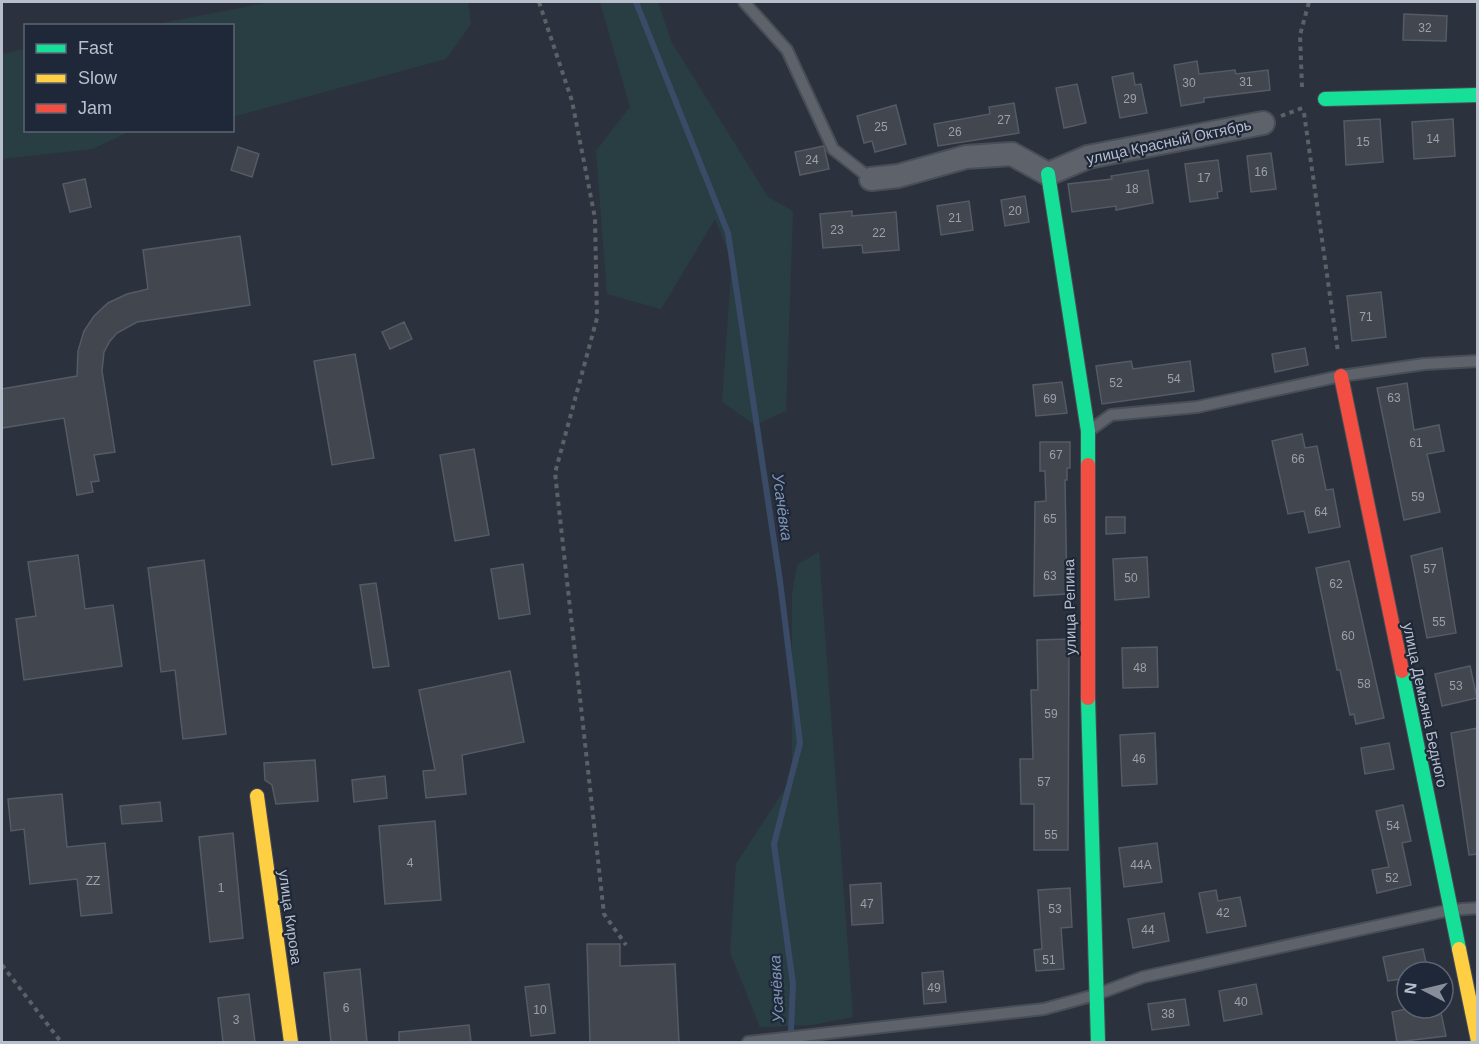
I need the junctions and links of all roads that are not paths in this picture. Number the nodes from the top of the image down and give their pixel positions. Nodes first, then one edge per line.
1 (744, 2) edge
2 (1478, 95) edge
3 (1325, 99) road end
4 (1263, 123) road end
5 (1048, 174) junction
6 (871, 179) joint
7 (1478, 361) edge
8 (1341, 376) junction
9 (1088, 431) junction
10 (257, 796) dead end
11 (1478, 908) edge
12 (1450, 910) junction
13 (1095, 995) junction
14 (1478, 1041) edge
15 (291, 1042) edge
16 (748, 1042) edge
17 (1098, 1042) edge

1 - 6 lane
2 - 3 street
4 - 5 street, улица Красный Октябрь
5 - 6 street
5 - 9 street, улица Репина
7 - 8 lane
8 - 9 lane
8 - 12 street, улица Демьяна Бедного
9 - 13 street, улица Репина
10 - 15 street, улица Кирова
11 - 12 lane
12 - 13 lane
12 - 14 street, улица Демьяна Бедного
13 - 16 lane
13 - 17 street, улица Репина

